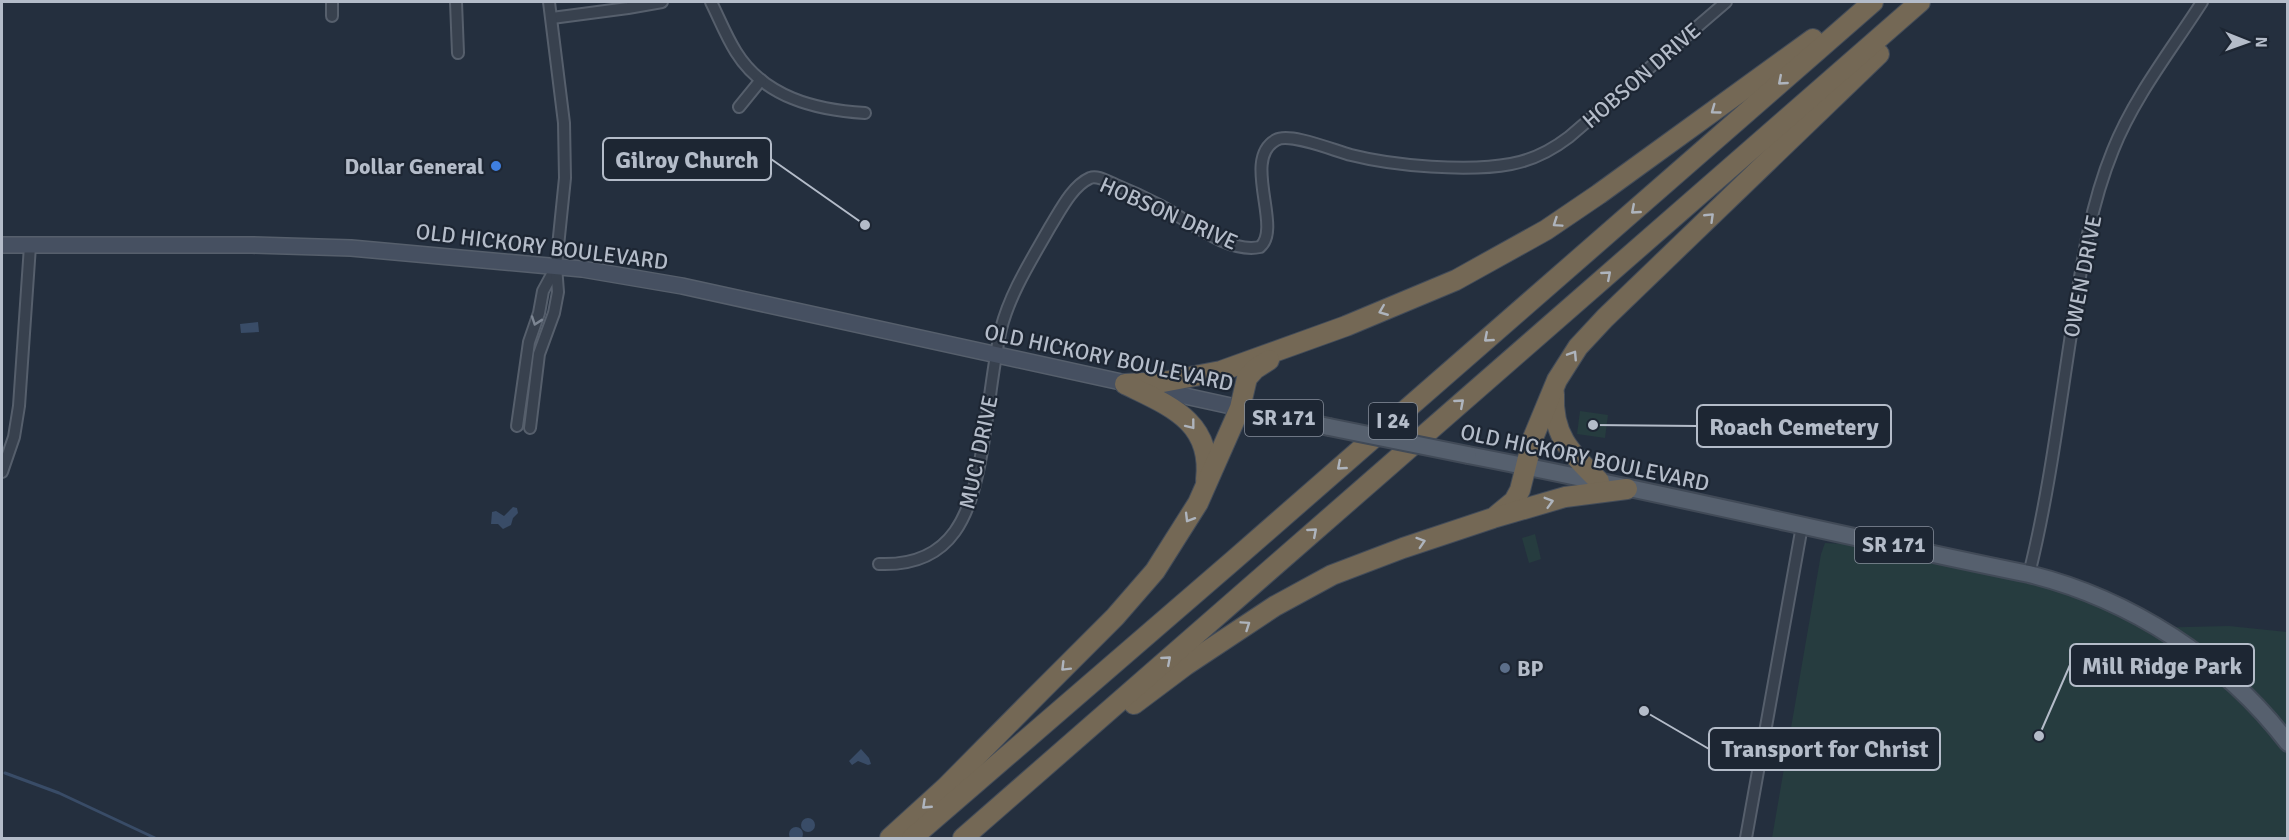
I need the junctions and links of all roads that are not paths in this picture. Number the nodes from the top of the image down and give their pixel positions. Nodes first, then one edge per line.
1 (332, 2) edge
2 (456, 2) edge
3 (549, 2) edge
4 (662, 2) edge
5 (711, 2) edge
6 (1726, 2) edge
7 (1865, 2) edge
8 (1873, 2) edge
9 (1920, 2) edge
10 (1933, 2) edge
11 (2202, 2) edge
12 (332, 16) dead end
13 (552, 18) junction
14 (458, 53) dead end
15 (761, 80) junction
16 (739, 107) dead end
17 (865, 113) dead end
18 (2, 245) edge
19 (30, 246) junction
20 (556, 266) junction
21 (1346, 326) junction
22 (997, 357) junction
23 (1557, 380) junction
24 (1125, 384) junction
25 (1240, 408) junction
26 (517, 426) dead end
27 (530, 428) dead end
28 (1526, 466) junction
29 (2, 472) edge
30 (1599, 481) junction
31 (1627, 489) junction
32 (1203, 492) junction
33 (1492, 518) junction
34 (1802, 526) junction
35 (879, 564) dead end
36 (2030, 574) junction
37 (2288, 743) edge
38 (1012, 795) junction
39 (890, 838) edge
40 (912, 838) edge
41 (963, 838) edge
42 (1746, 838) edge

1 - 12 street
2 - 14 street
3 - 13 street
4 - 13 street
5 - 15 street
6 - 22 street, HOBSON DRIVE
7 -> 21 highway
8 -> 40 highway, I 24
38 -> 9 highway, I 24
23 -> 10 highway
11 - 36 street, OWEN DRIVE
13 - 20 street
15 - 16 street
15 - 17 street
18 - 19 main road, OLD HICKORY BOULEVARD
19 - 20 main road, OLD HICKORY BOULEVARD
19 - 29 street
20 - 22 main road, OLD HICKORY BOULEVARD
20 -> 26 street
20 - 27 street
21 - 24 highway
21 - 25 highway
22 - 24 main road, OLD HICKORY BOULEVARD
22 - 35 street, MUCI DRIVE
23 - 28 highway
23 - 30 highway
24 - 25 main road, OLD HICKORY BOULEVARD
24 -> 32 highway
25 - 28 main road, OLD HICKORY BOULEVARD / SR 171, bridge
25 - 32 highway
28 - 30 main road, OLD HICKORY BOULEVARD / SR 171
28 - 33 highway
30 - 31 main road, OLD HICKORY BOULEVARD / SR 171
33 -> 31 highway
31 - 34 main road, OLD HICKORY BOULEVARD / SR 171
32 -> 39 highway
38 -> 33 highway
34 - 36 main road, OLD HICKORY BOULEVARD / SR 171
34 - 42 street
36 - 37 main road, OLD HICKORY BOULEVARD / SR 171
38 - 41 highway, I 24

